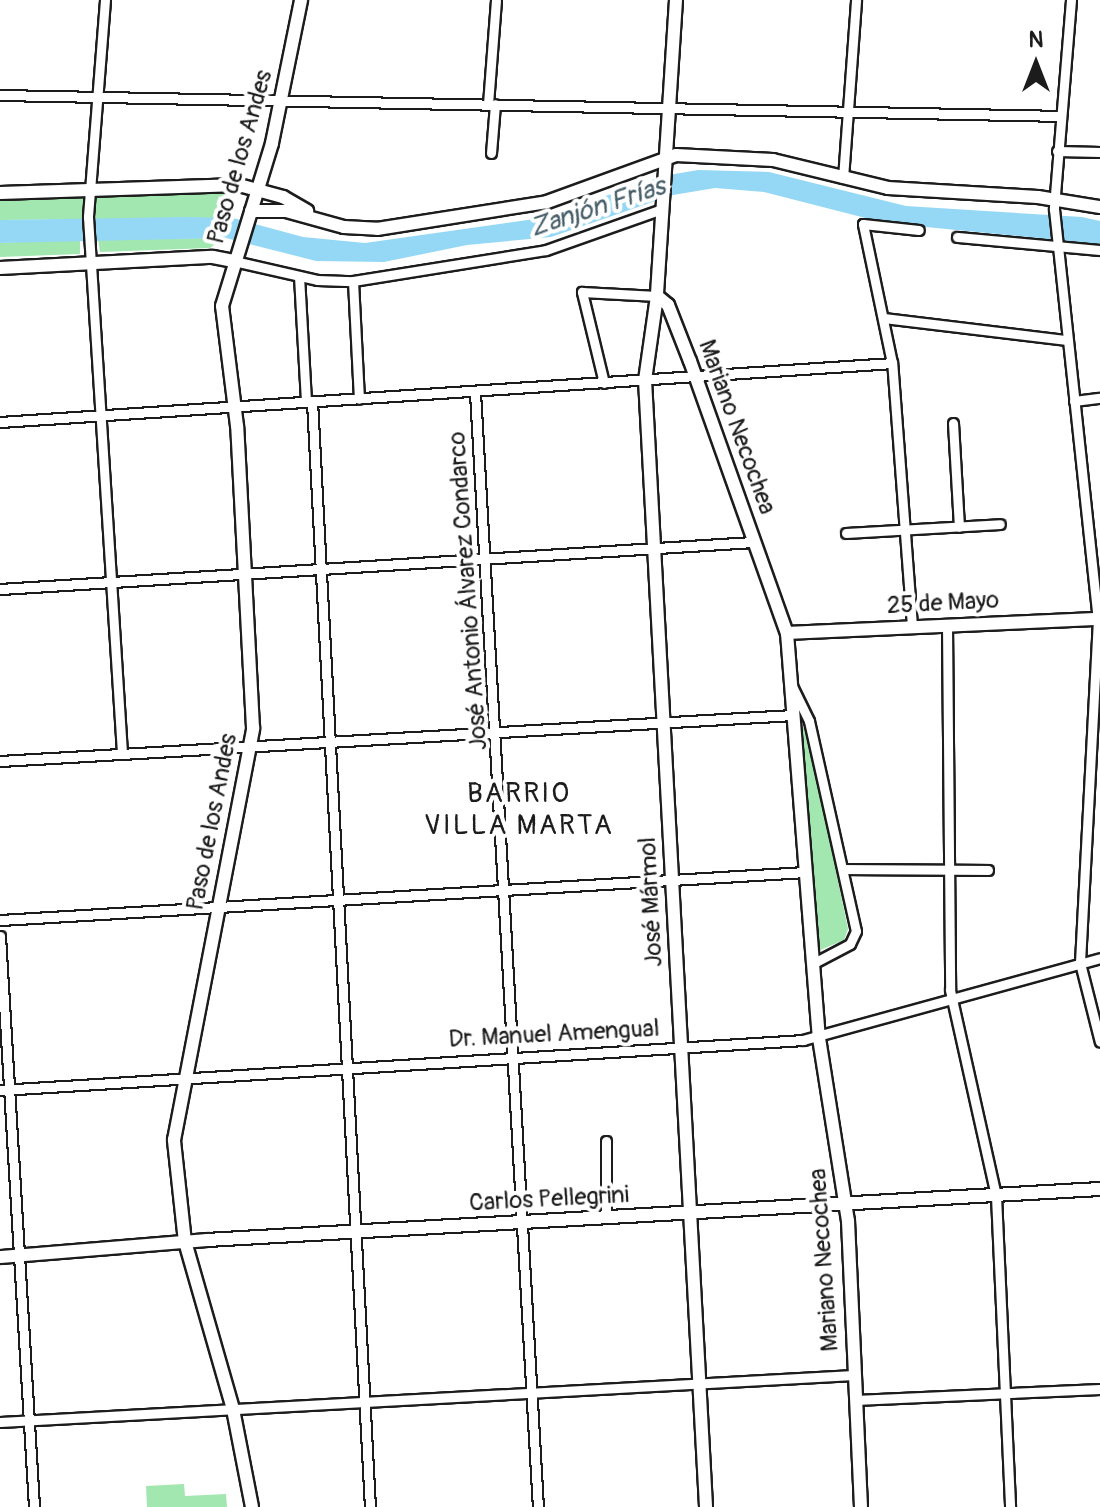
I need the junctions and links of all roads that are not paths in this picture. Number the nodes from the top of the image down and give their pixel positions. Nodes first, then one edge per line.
1 (105, 0) edge
2 (301, 0) edge
3 (496, 0) edge
4 (676, 0) edge
5 (856, 0) edge
6 (1071, 0) edge
7 (0, 95) edge
8 (97, 97) junction
9 (282, 100) junction
10 (492, 104) junction
11 (669, 108) junction
12 (847, 111) junction
13 (1060, 116) junction
14 (1057, 151) junction
15 (1100, 152) edge
16 (491, 153) dead end
17 (666, 157) junction
18 (267, 160) junction
19 (843, 178) junction
20 (259, 188) junction
21 (94, 189) junction
22 (0, 193) edge
23 (662, 193) junction
24 (283, 197) junction
25 (1054, 199) junction
26 (1100, 207) edge
27 (249, 216) junction
28 (321, 219) junction
29 (919, 230) dead end
30 (957, 237) dead end
31 (1057, 240) junction
32 (1100, 250) edge
33 (234, 261) junction
34 (91, 263) junction
35 (0, 268) edge
36 (299, 276) junction
37 (353, 281) junction
38 (657, 296) junction
39 (884, 318) junction
40 (1067, 340) junction
41 (892, 363) junction
42 (695, 377) junction
43 (645, 380) junction
44 (604, 383) junction
45 (475, 392) junction
46 (1100, 398) edge
47 (359, 399) junction
48 (1074, 401) junction
49 (309, 402) junction
50 (234, 407) junction
51 (100, 417) junction
52 (0, 422) edge
53 (953, 423) dead end
54 (1000, 524) dead end
55 (959, 527) junction
56 (903, 530) junction
57 (846, 533) dead end
58 (754, 542) junction
59 (656, 548) junction
60 (487, 559) junction
61 (321, 569) junction
62 (246, 574) junction
63 (111, 582) junction
64 (0, 589) edge
65 (1099, 619) edge
66 (947, 625) junction
67 (912, 626) junction
68 (787, 633) junction
69 (791, 684) junction
70 (794, 715) junction
71 (664, 721) junction
72 (497, 730) junction
73 (329, 741) junction
74 (251, 745) junction
75 (122, 753) junction
76 (0, 761) edge
77 (843, 869) junction
78 (947, 869) junction
79 (988, 870) dead end
80 (805, 872) junction
81 (673, 880) junction
82 (505, 889) junction
83 (338, 899) junction
84 (219, 905) junction
85 (0, 920) edge
86 (0, 936) edge
87 (1100, 958) edge
88 (1080, 963) junction
89 (812, 964) junction
90 (951, 1000) junction
91 (819, 1038) junction
92 (1100, 1042) edge
93 (680, 1047) junction
94 (514, 1056) junction
95 (345, 1066) junction
96 (184, 1075) junction
97 (5, 1090) edge
98 (606, 1141) dead end
99 (1100, 1189) edge
100 (996, 1196) junction
101 (846, 1203) junction
102 (689, 1213) junction
103 (606, 1218) junction
104 (522, 1222) junction
105 (355, 1231) junction
106 (185, 1242) junction
107 (20, 1256) junction
108 (0, 1257) edge
109 (854, 1375) junction
110 (699, 1383) junction
111 (1100, 1389) edge
112 (531, 1391) junction
113 (1005, 1393) junction
114 (364, 1400) junction
115 (855, 1400) junction
116 (233, 1409) junction
117 (30, 1420) junction
118 (0, 1422) edge
119 (34, 1507) edge
120 (252, 1507) edge
121 (370, 1507) edge
122 (538, 1507) edge
123 (706, 1507) edge
124 (861, 1507) edge
125 (1010, 1507) edge

1 - 8 street
2 - 9 street, Paso de los Andes
3 - 10 street
4 - 11 street
5 - 12 street
6 - 13 street
7 - 8 street
8 - 9 street
8 - 21 street
9 - 10 street
9 - 18 street, Paso de los Andes
10 - 11 street
10 - 16 street
11 - 12 street
11 - 17 street
12 - 13 street
12 - 19 street
13 - 14 street
14 - 15 street
14 - 25 street
17 - 19 street
17 - 23 street
17 - 28 street
18 - 20 street, Paso de los Andes
18 - 24 street
19 - 25 street
20 - 21 street
20 - 24 street
20 - 27 street, Paso de los Andes
21 - 22 street
21 - 34 street
23 - 37 street
23 - 38 street
24 - 28 street
25 - 26 street
25 - 31 street
27 - 28 street
27 - 33 street, Paso de los Andes
29 - 39 street
30 - 31 street
31 - 32 street
31 - 40 street
33 - 34 street
33 - 36 street
33 - 50 street, Paso de los Andes
34 - 35 street
34 - 51 street
36 - 37 street
36 - 49 street
37 - 47 street
38 - 42 street, Mariano Necochea
38 - 43 street, José Mármol
38 - 44 street
39 - 40 street
39 - 41 street
40 - 48 street
41 - 42 street
41 - 56 street
42 - 43 street
42 - 58 street, Mariano Necochea
43 - 44 street
43 - 59 street, José Mármol
44 - 45 street
45 - 47 street
45 - 60 street, José Antonio Álvarez Condarco
46 - 48 street
47 - 49 street
48 - 65 street
49 - 50 street
49 - 61 street
50 - 51 street
50 - 62 street, Paso de los Andes
51 - 52 street
51 - 63 street
53 - 55 street
54 - 55 street
55 - 56 street
56 - 57 street
56 - 67 street
58 - 59 street
58 - 68 street, Mariano Necochea
59 - 60 street
59 - 71 street, José Mármol
60 - 61 street
60 - 72 street, José Antonio Álvarez Condarco
61 - 62 street
61 - 73 street
62 - 63 street
62 - 74 street, Paso de los Andes
63 - 64 street
63 - 75 street
65 - 66 street, 25 de Mayo
65 - 88 street
66 - 67 street, 25 de Mayo
66 - 78 street
67 - 68 street, 25 de Mayo
68 - 69 street, Mariano Necochea
69 - 70 street, Mariano Necochea
69 - 77 street, Mariano Necochea
70 - 71 street
70 - 80 street, Mariano Necochea
71 - 72 street
71 - 81 street, José Mármol
72 - 73 street
72 - 82 street, José Antonio Álvarez Condarco
73 - 74 street
73 - 83 street
74 - 75 street
74 - 84 street, Paso de los Andes
75 - 76 street
77 - 78 street
77 - 89 street, Mariano Necochea
78 - 79 street
78 - 90 street
80 - 81 street
80 - 89 street, Mariano Necochea
81 - 82 street
81 - 93 street, José Mármol
82 - 83 street
82 - 94 street, José Antonio Álvarez Condarco
83 - 84 street
83 - 95 street
84 - 85 street
84 - 96 street, Paso de los Andes
86 - 97 street
87 - 88 street, Dr. Manuel Amengual
88 - 90 street, Dr. Manuel Amengual
88 - 92 street
89 - 91 street, Mariano Necochea
90 - 91 street, Dr. Manuel Amengual
90 - 100 street
91 - 93 street, Dr. Manuel Amengual
91 - 101 street, Mariano Necochea
93 - 94 street, Dr. Manuel Amengual
93 - 102 street, José Mármol
94 - 95 street, Dr. Manuel Amengual
94 - 104 street, José Antonio Álvarez Condarco
95 - 96 street, Dr. Manuel Amengual
95 - 105 street
96 - 97 street, Dr. Manuel Amengual
96 - 106 street, Paso de los Andes
97 - 107 street
98 - 103 street
99 - 100 street, Carlos Pellegrini
100 - 101 street, Carlos Pellegrini
100 - 113 street
101 - 102 street, Carlos Pellegrini
101 - 109 street, Mariano Necochea
102 - 103 street, Carlos Pellegrini
102 - 110 street, José Mármol
103 - 104 street, Carlos Pellegrini
104 - 105 street, Carlos Pellegrini
104 - 112 street, José Antonio Álvarez Condarco
105 - 106 street, Carlos Pellegrini
105 - 114 street
106 - 107 street, Carlos Pellegrini
106 - 116 street, Paso de los Andes
107 - 108 street, Carlos Pellegrini
107 - 117 street
109 - 110 street
109 - 115 street, Mariano Necochea
110 - 112 street
110 - 123 street, José Mármol
111 - 113 street
112 - 114 street
112 - 122 street, José Antonio Álvarez Condarco
113 - 115 street
113 - 125 street
114 - 116 street
114 - 121 street
115 - 124 street, Mariano Necochea
116 - 117 street
116 - 120 street, Paso de los Andes
117 - 118 street
117 - 119 street

